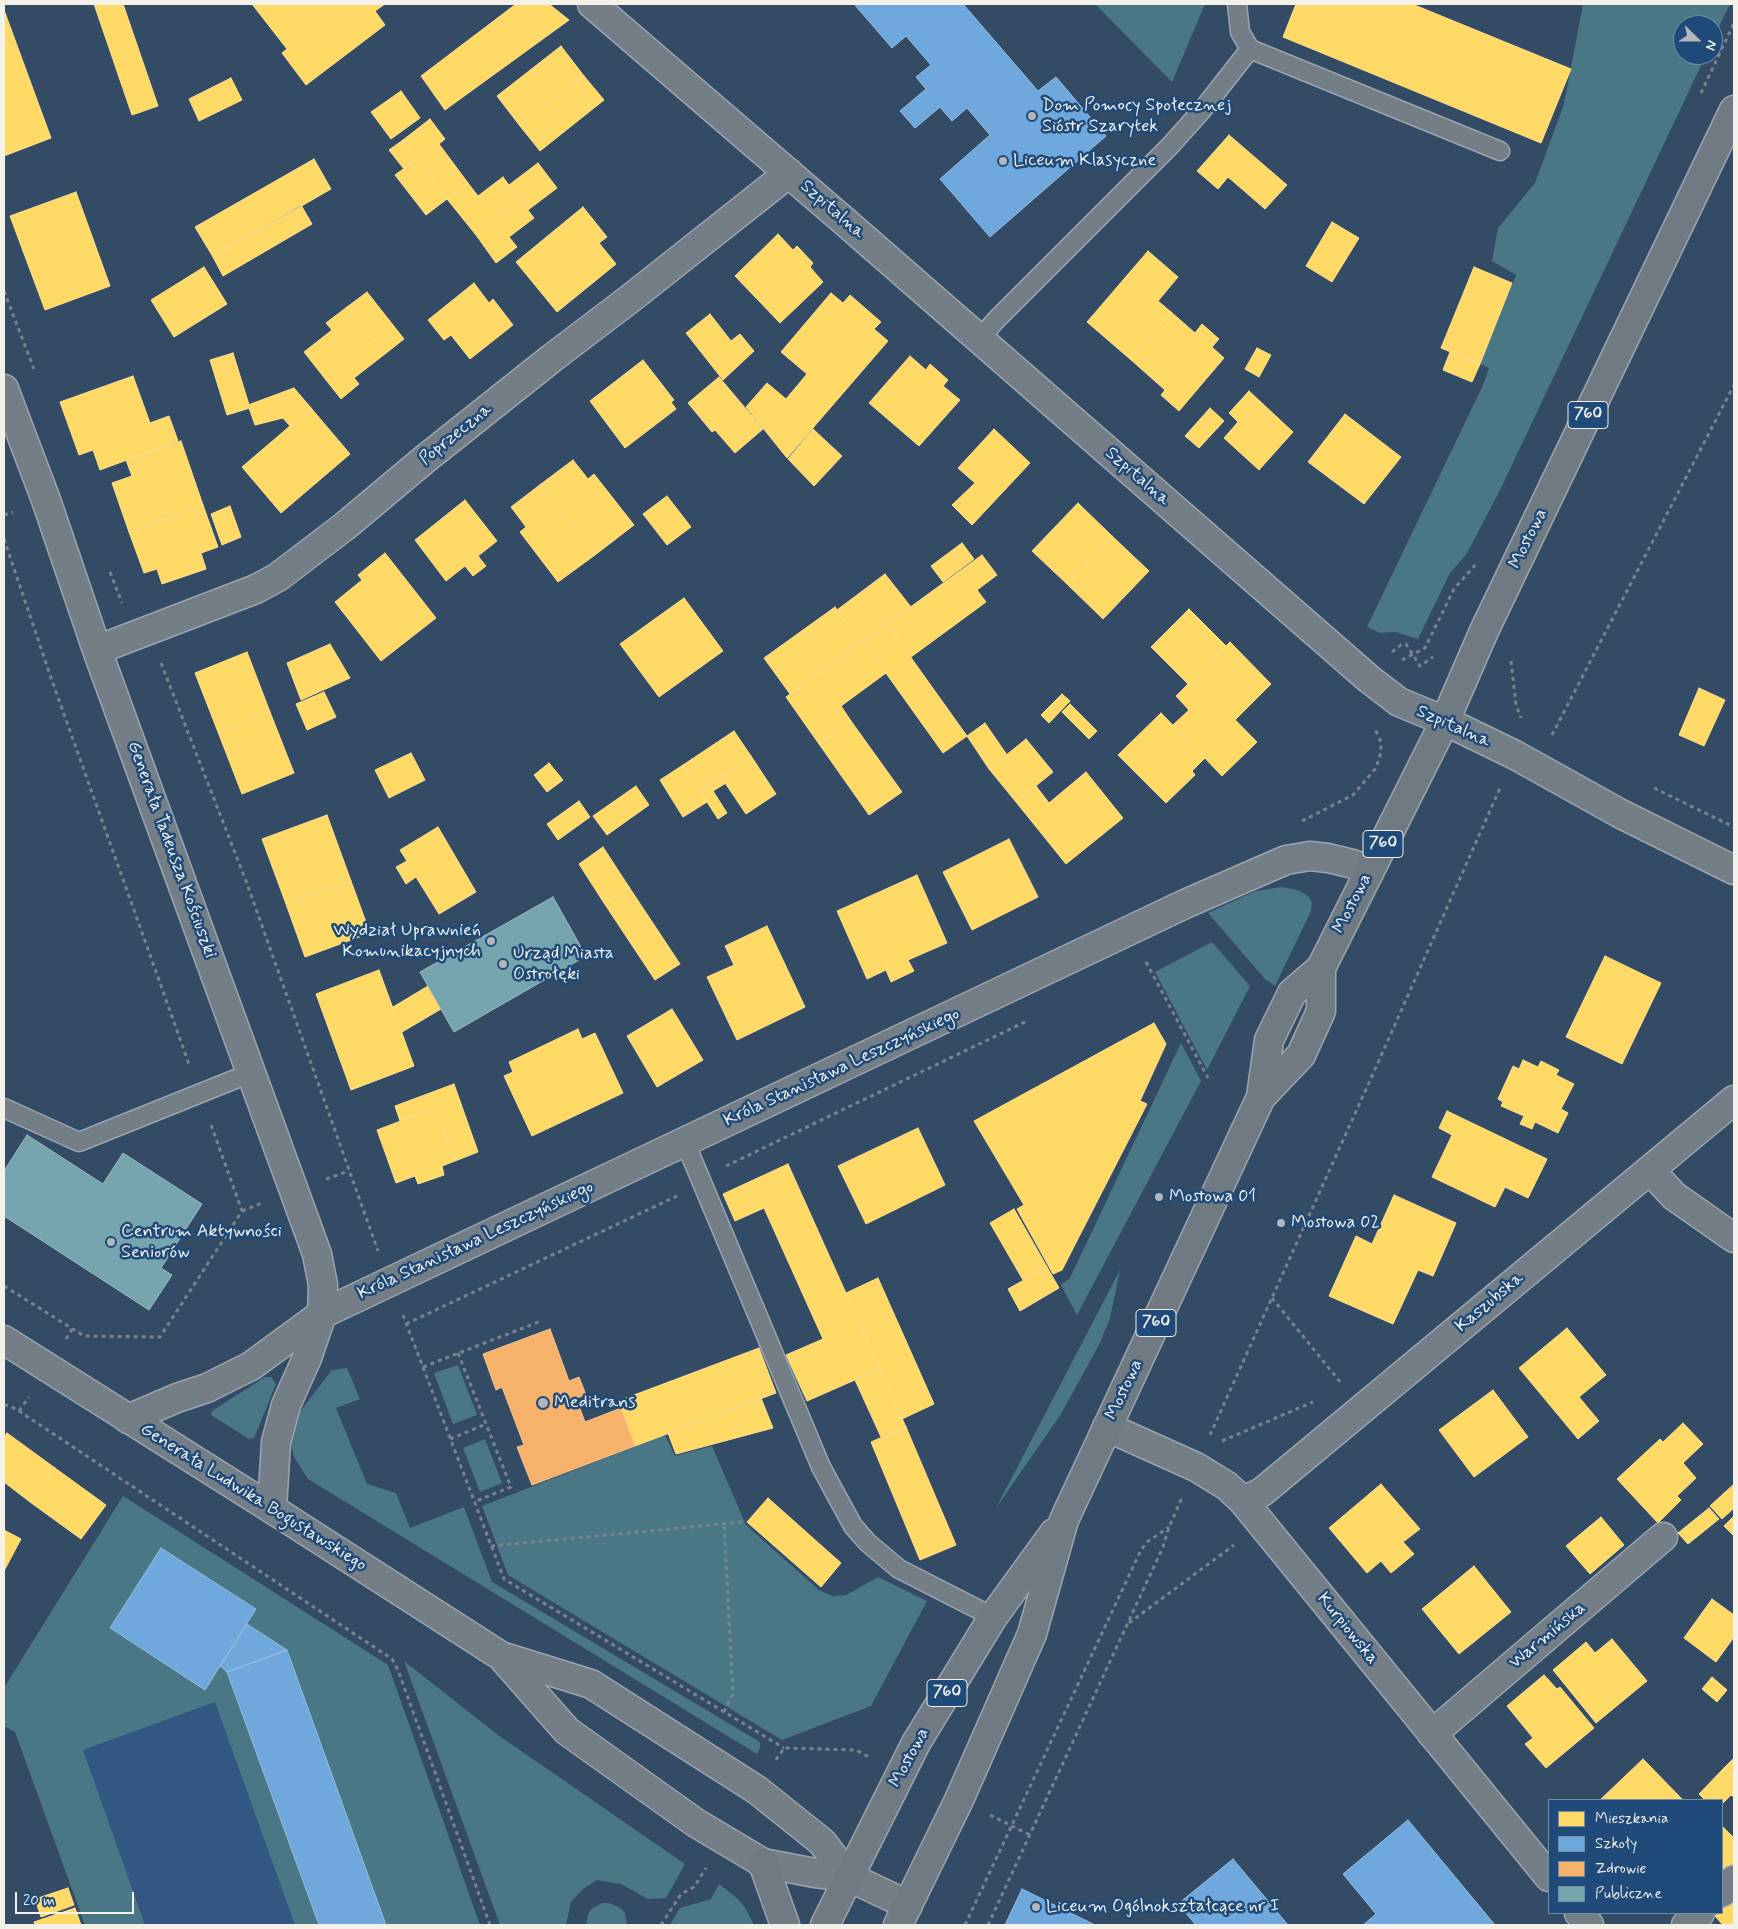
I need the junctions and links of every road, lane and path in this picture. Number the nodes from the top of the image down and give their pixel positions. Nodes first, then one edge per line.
1 (592, 4) edge
2 (1237, 4) edge
3 (1734, 23) edge
4 (1250, 49) junction
5 (1700, 95) dead end
6 (1734, 110) edge
7 (1500, 151) dead end
8 (789, 173) junction
9 (4, 291) edge
10 (979, 340) junction
11 (35, 372) dead end
12 (1734, 386) edge
13 (4, 389) edge
14 (4, 539) edge
15 (1480, 558) dead end
16 (107, 563) dead end
17 (147, 631) junction
18 (97, 650) junction
19 (1512, 654) dead end
20 (1413, 655) junction
21 (1435, 656) dead end
22 (1386, 657) dead end
23 (1369, 679) junction
24 (1445, 721) junction
25 (1524, 723) dead end
26 (1373, 724) dead end
27 (1551, 739) dead end
28 (1502, 784) dead end
29 (1646, 785) dead end
30 (1300, 822) dead end
31 (1734, 827) edge
32 (1734, 870) edge
33 (1369, 872) junction
34 (1154, 958) dead end
35 (1146, 962) junction
36 (1137, 966) dead end
37 (1321, 968) junction
38 (1032, 1018) dead end
39 (253, 1072) junction
40 (1208, 1078) dead end
41 (200, 1093) junction
42 (1262, 1096) junction
43 (1734, 1100) edge
44 (4, 1108) edge
45 (685, 1142) junction
46 (1650, 1170) junction
47 (700, 1178) junction
48 (1734, 1238) edge
49 (390, 1282) junction
50 (4, 1286) edge
51 (1272, 1298) junction
52 (322, 1314) junction
53 (541, 1321) dead end
54 (406, 1324) junction
55 (4, 1340) edge
56 (458, 1353) junction
57 (423, 1367) junction
58 (1346, 1388) dead end
59 (4, 1405) edge
60 (128, 1419) junction
61 (486, 1424) junction
62 (1107, 1427) junction
63 (450, 1440) junction
64 (1196, 1467) junction
65 (1243, 1501) junction
66 (474, 1502) junction
67 (272, 1508) junction
68 (1064, 1520) junction
69 (743, 1522) dead end
70 (724, 1524) junction
71 (1169, 1527) junction
72 (1663, 1537) dead end
73 (491, 1546) junction
74 (992, 1617) junction
75 (501, 1656) junction
76 (724, 1712) junction
77 (1432, 1734) junction
78 (784, 1748) dead end
79 (763, 1863) junction
80 (1548, 1876) edge
81 (849, 1877) junction
82 (1734, 1880) edge
83 (1723, 1891) edge
84 (1580, 1914) edge
85 (1699, 1914) edge
86 (903, 1915) edge
87 (490, 1925) edge
88 (785, 1925) edge
89 (825, 1925) edge
90 (965, 1925) edge
91 (988, 1925) edge
92 (1589, 1925) edge
93 (1686, 1925) edge

1 - 8 street, Szpitalna
2 - 4 lane
3 - 5 path
4 - 7 lane
4 - 10 lane
6 - 24 main road, Mostowa / 760
8 - 10 street, Szpitalna
8 - 17 street, Poprzeczna
9 - 11 path
10 - 23 street, Szpitalna
12 - 27 path
13 - 18 street, Generała Tadeusza Kościuszki
14 - 41 path
15 - 20 path
16 - 17 path
17 - 18 street, Poprzeczna
17 - 49 path
18 - 39 street, Generała Tadeusza Kościuszki
19 - 25 path
20 - 21 path
20 - 22 path
20 - 23 path
23 - 24 street, Szpitalna
24 - 32 street, Szpitalna
24 - 33 main road, Mostowa / 760
26 - 30 path
28 - 51 path
29 - 31 path
33 - 37 main road, Mostowa / 760
33 - 45 street, Króla Stanisława Leszczyńskiego
34 - 35 path
35 - 36 path
35 - 40 path
37 - 42 main road, Mostowa / 760
37 - 42 main road, Mostowa / 760
38 - 47 path
39 - 41 lane
39 - 52 street, Generała Tadeusza Kościuszki
41 - 44 lane
41 - 50 path
42 - 62 main road, Mostowa / 760
43 - 46 street, Kaszubska
45 - 47 lane
45 - 49 street, Króla Stanisława Leszczyńskiego
46 - 48 street
46 - 65 street, Kaszubska
47 - 54 path
47 - 74 lane
49 - 52 street, Króla Stanisława Leszczyńskiego
49 - 54 path
51 - 58 path
51 - 64 path
52 - 60 street, Króla Stanisława Leszczyńskiego
52 - 67 street
53 - 56 path
54 - 57 path
55 - 60 street, Generała Ludwika Bogusławskiego
56 - 57 path
56 - 61 path
57 - 63 path
59 - 87 path
60 - 67 street, Generała Ludwika Bogusławskiego
61 - 63 path
61 - 66 path
62 - 64 street, Kurpiowska
62 - 68 main road, Mostowa / 760
63 - 66 path
64 - 65 street, Kurpiowska
64 - 71 path
65 - 77 street, Kurpiowska
66 - 73 path
67 - 75 street, Generała Ludwika Bogusławskiego
68 - 74 main road, Mostowa / 760
68 - 86 main road, Mostowa / 760
69 - 70 path
70 - 73 path
70 - 76 path
71 - 90 path
71 - 91 path
72 - 77 street, Warmińska
73 - 76 path
74 - 81 main road, Mostowa / 760
75 - 79 street, Generała Ludwika Bogusławskiego
75 - 81 street, Generała Ludwika Bogusławskiego
76 - 78 path
77 - 80 street, Kurpiowska
79 - 81 street, Generała Ludwika Bogusławskiego
79 - 88 main road
81 - 86 street, Generała Ludwika Bogusławskiego
81 - 89 main road, 760
82 - 83 street
84 - 92 street
85 - 93 street

